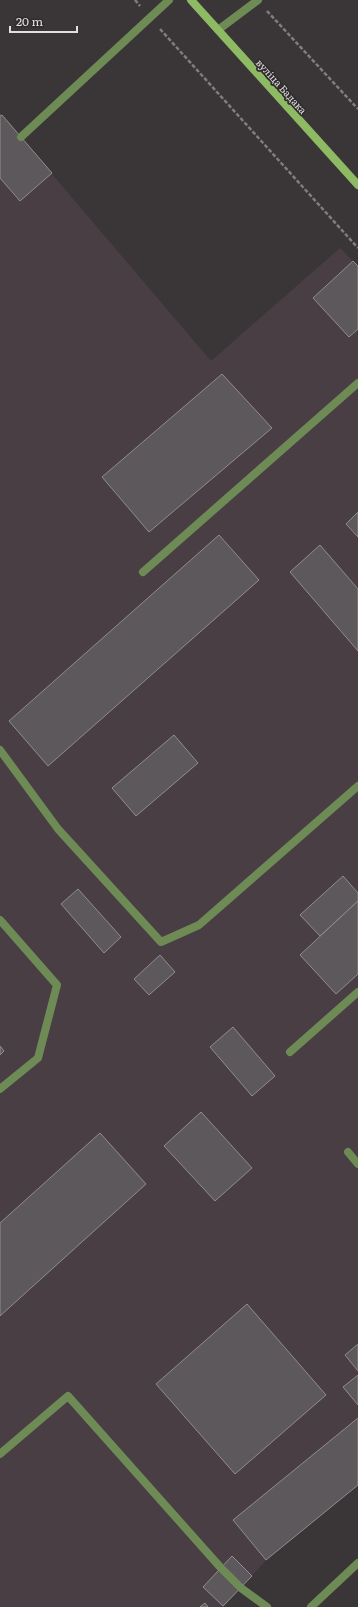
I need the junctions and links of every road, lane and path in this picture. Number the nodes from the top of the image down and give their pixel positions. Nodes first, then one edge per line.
1 (134, 0) edge
2 (169, 0) edge
3 (191, 0) edge
4 (258, 0) edge
5 (150, 18) junction
6 (218, 30) junction
7 (358, 109) edge
8 (21, 137) dead end
9 (358, 185) edge
10 (358, 248) edge
11 (358, 383) edge
12 (143, 572) dead end
13 (0, 750) edge
14 (358, 786) edge
15 (0, 920) edge
16 (358, 992) edge
17 (290, 1052) dead end
18 (0, 1089) edge
19 (348, 1152) dead end
20 (358, 1164) edge
21 (0, 1454) edge
22 (358, 1563) edge
23 (267, 1607) edge
24 (311, 1607) edge

1 - 5 path
2 - 5 street
3 - 6 main road, вуліца Бадака
4 - 6 street
4 - 7 path
5 - 8 street
5 - 10 path
6 - 9 main road, вуліца Бадака
11 - 12 street
13 - 14 street
15 - 18 street
16 - 17 street
19 - 20 street
21 - 23 street
22 - 24 street

